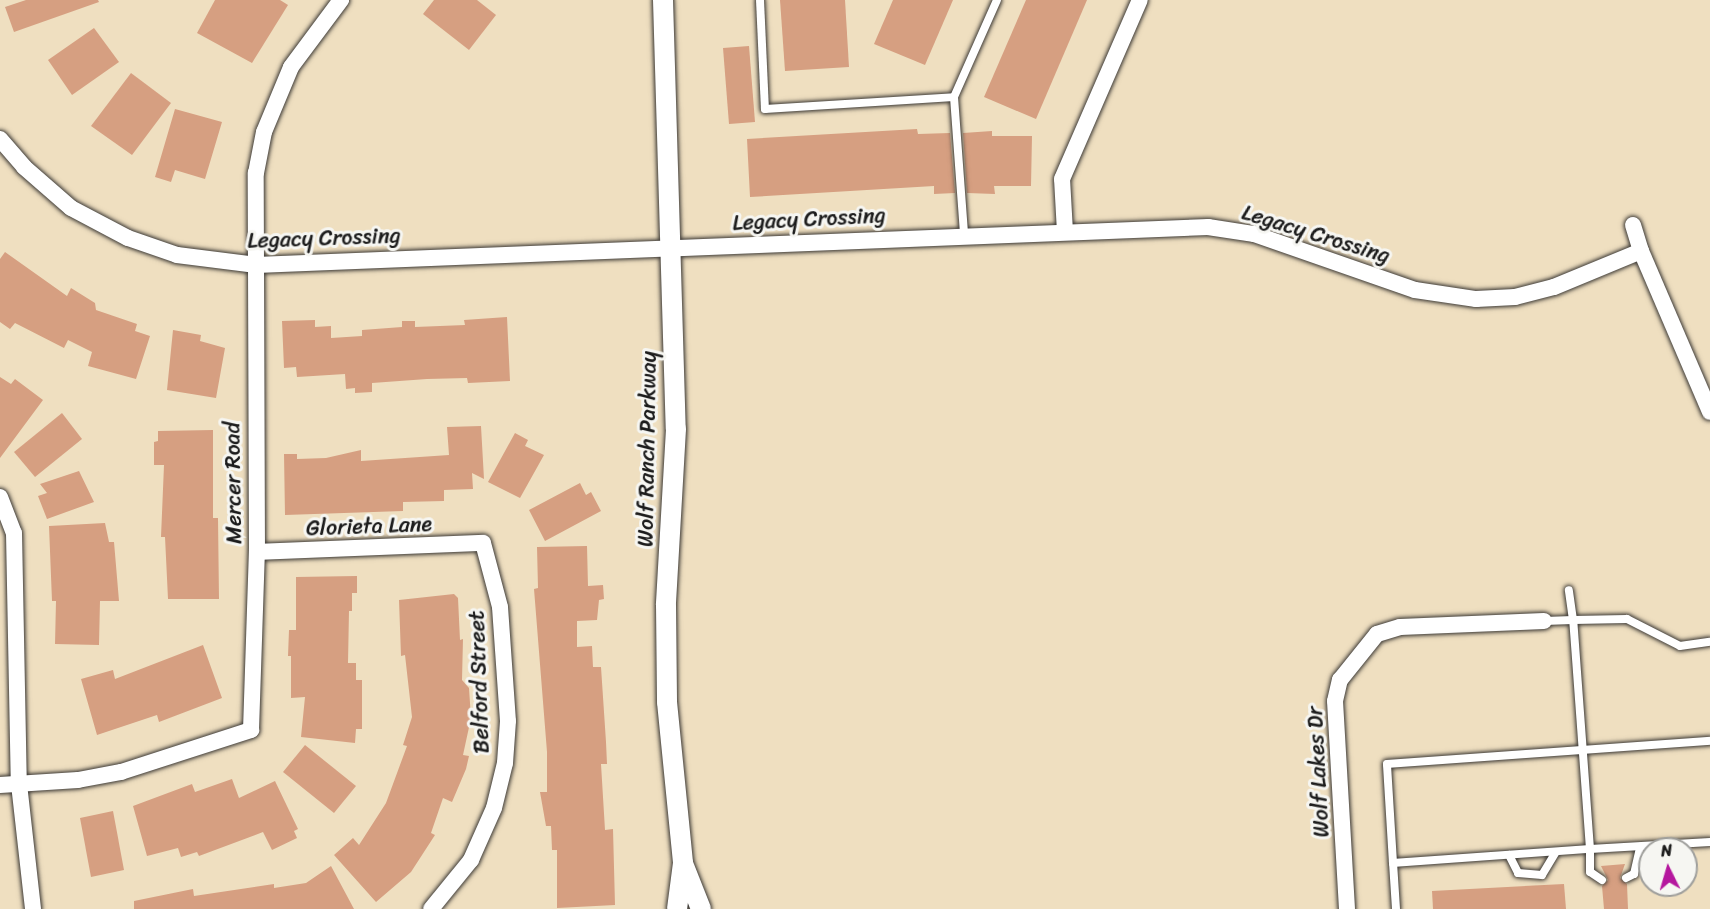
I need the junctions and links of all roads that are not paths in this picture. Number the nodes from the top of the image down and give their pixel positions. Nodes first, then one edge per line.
1 (342, 0) edge
2 (663, 0) edge
3 (760, 0) edge
4 (997, 0) edge
5 (1140, 0) edge
6 (954, 97) junction
7 (0, 139) edge
8 (1633, 225) dead end
9 (1065, 232) junction
10 (964, 234) junction
11 (673, 248) junction
12 (1641, 251) junction
13 (256, 265) junction
14 (1710, 412) edge
15 (0, 497) edge
16 (483, 543) joint
17 (257, 552) junction
18 (1569, 590) dead end
19 (1573, 620) junction
20 (1544, 621) joint
21 (1710, 642) edge
22 (1710, 741) edge
23 (1582, 749) junction
24 (19, 784) junction
25 (0, 785) edge
26 (1638, 847) edge
27 (1590, 849) junction
28 (1555, 853) junction
29 (1509, 855) junction
30 (1638, 856) edge
31 (683, 863) junction
32 (1393, 863) junction
33 (1626, 878) dead end
34 (1602, 880) dead end
35 (33, 909) edge
36 (431, 909) edge
37 (677, 909) edge
38 (701, 909) edge
39 (1347, 909) edge
40 (1395, 909) edge

1 - 13 street, Mercer Road
2 - 11 street, Wolf Ranch Parkway
3 - 6 lane
4 - 6 lane
5 - 9 street
6 - 10 lane
7 - 13 street, Legacy Crossing
8 - 12 street
9 - 10 street, Legacy Crossing
9 - 12 street, Legacy Crossing
10 - 11 street, Legacy Crossing
11 - 13 street, Legacy Crossing
11 - 31 street, Wolf Ranch Parkway
12 - 14 street
13 - 17 street, Mercer Road
15 - 24 street
16 - 17 street, Glorieta Lane
16 - 36 street, Belford Street
17 - 24 street, Mercer Road
18 - 19 lane
19 - 20 lane
19 - 21 lane
19 - 23 lane
20 - 39 street, Wolf Lakes Dr
22 - 23 lane
23 - 27 lane
23 - 32 lane
24 - 25 street, Mercer Road
24 - 35 street
26 - 27 lane
27 - 28 lane
27 - 34 lane
28 - 29 lane
28 - 29 lane
29 - 32 lane
30 - 33 lane
31 - 37 street, Wolf Ranch Parkway
31 - 38 street, Wolf Ranch Parkway
32 - 40 lane

